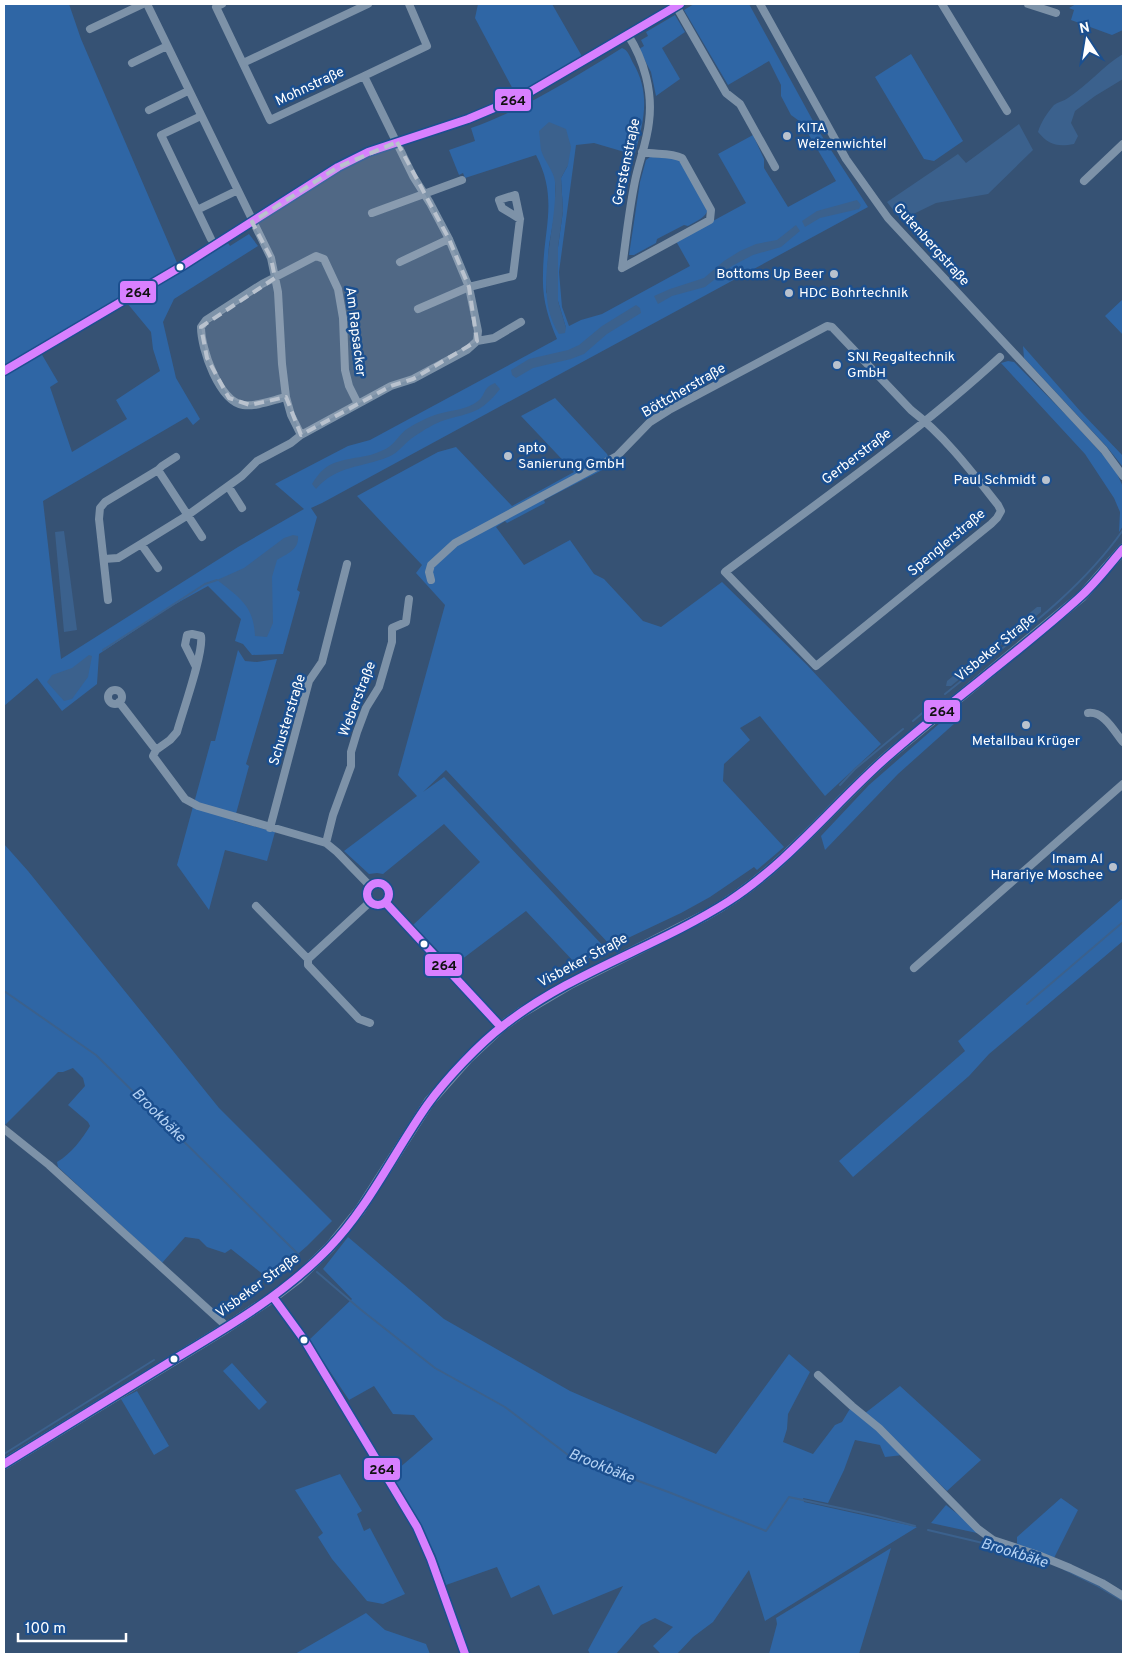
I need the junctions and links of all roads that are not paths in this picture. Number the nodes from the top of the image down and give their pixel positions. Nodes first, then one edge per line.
1 (145, 4) edge
2 (222, 4) edge
3 (368, 4) edge
4 (408, 4) edge
5 (760, 4) edge
6 (942, 4) edge
7 (1028, 4) edge
8 (678, 5) edge
9 (1056, 13) dead end
10 (90, 28) dead end
11 (628, 35) junction
12 (167, 46) junction
13 (132, 63) dead end
14 (242, 63) junction
15 (364, 76) junction
16 (188, 91) junction
17 (150, 110) dead end
18 (1006, 111) dead end
19 (201, 116) junction
20 (397, 142) junction
21 (1123, 144) edge
22 (642, 152) junction
23 (775, 167) dead end
24 (462, 180) dead end
25 (1084, 180) dead end
26 (236, 190) junction
27 (424, 194) junction
28 (197, 210) junction
29 (372, 213) dead end
30 (520, 219) dead end
31 (252, 222) junction
32 (211, 239) dead end
33 (449, 239) junction
34 (400, 262) dead end
35 (275, 278) junction
36 (469, 287) junction
37 (418, 309) dead end
38 (521, 322) dead end
39 (478, 341) junction
40 (1000, 357) dead end
41 (4, 371) edge
42 (286, 397) junction
43 (358, 404) junction
44 (925, 421) junction
45 (301, 435) junction
46 (176, 457) dead end
47 (158, 470) junction
48 (1123, 476) edge
49 (228, 486) junction
50 (242, 508) dead end
51 (188, 515) junction
52 (202, 538) dead end
53 (141, 544) junction
54 (1123, 549) edge
55 (104, 559) junction
56 (347, 564) dead end
57 (158, 568) dead end
58 (431, 580) dead end
59 (409, 599) dead end
60 (108, 600) dead end
61 (816, 666) joint
62 (196, 667) dead end
63 (119, 702) dead end
64 (1088, 713) dead end
65 (1123, 742) edge
66 (156, 750) junction
67 (1123, 784) edge
68 (270, 828) junction
69 (326, 843) junction
70 (370, 886) junction
71 (370, 902) junction
72 (386, 902) junction
73 (256, 906) dead end
74 (308, 959) junction
75 (914, 968) dead end
76 (370, 1023) dead end
77 (501, 1027) junction
78 (4, 1129) edge
79 (273, 1297) junction
80 (226, 1328) junction
81 (818, 1375) dead end
82 (4, 1464) edge
83 (1123, 1596) edge
84 (465, 1654) edge

1 - 10 street
1 - 12 street
2 - 14 street, Mohnstraße
3 - 14 street
4 - 15 street, Mohnstraße
5 - 48 street, Gutenbergstraße
6 - 18 street
7 - 9 street
8 - 11 street
8 - 23 street
11 - 20 street
11 - 22 street, Gerstenstraße
12 - 13 street
12 - 16 street
14 - 15 street, Mohnstraße
15 - 20 street, Mohnstraße
16 - 17 street
16 - 19 street
19 - 26 street
19 - 28 street
20 - 27 street, Mohnstraße
20 - 31 street
21 - 25 street
22 - 22 street, Gerstenstraße
24 - 27 street
26 - 28 street
26 - 31 street
27 - 29 street
27 - 33 street, Mohnstraße
28 - 32 street
30 - 36 street
31 - 35 street
31 - 41 street
33 - 34 street
33 - 36 street, Mohnstraße
35 - 42 street
35 - 42 street, Am Rapsacker
35 - 43 street, Am Rapsacker
36 - 37 street
36 - 39 street, Mohnstraße
38 - 39 street
39 - 43 street
40 - 44 street, Gerberstraße
42 - 45 street
43 - 45 street
44 - 58 street, Böttcherstraße
44 - 61 street, Spenglerstraße
44 - 61 street, Gerberstraße
45 - 49 street
46 - 47 street
47 - 51 street
47 - 55 street
49 - 50 street
49 - 51 street
51 - 52 street
51 - 53 street
53 - 55 street
53 - 57 street
54 - 77 main road, Visbeker Straße
55 - 60 street
56 - 68 street, Schusterstraße
59 - 69 street, Weberstraße
62 - 66 street
63 - 66 street
64 - 65 street
66 - 68 street
67 - 75 street
68 - 69 street
69 - 70 street
70 - 71 street
70 - 72 street
71 - 72 street
71 - 74 street
72 - 77 street
73 - 74 street
74 - 76 street
77 - 79 main road, Visbeker Straße
78 - 80 street
79 - 80 main road, Visbeker Straße
79 - 84 street
80 - 82 main road, Visbeker Straße
81 - 83 street

